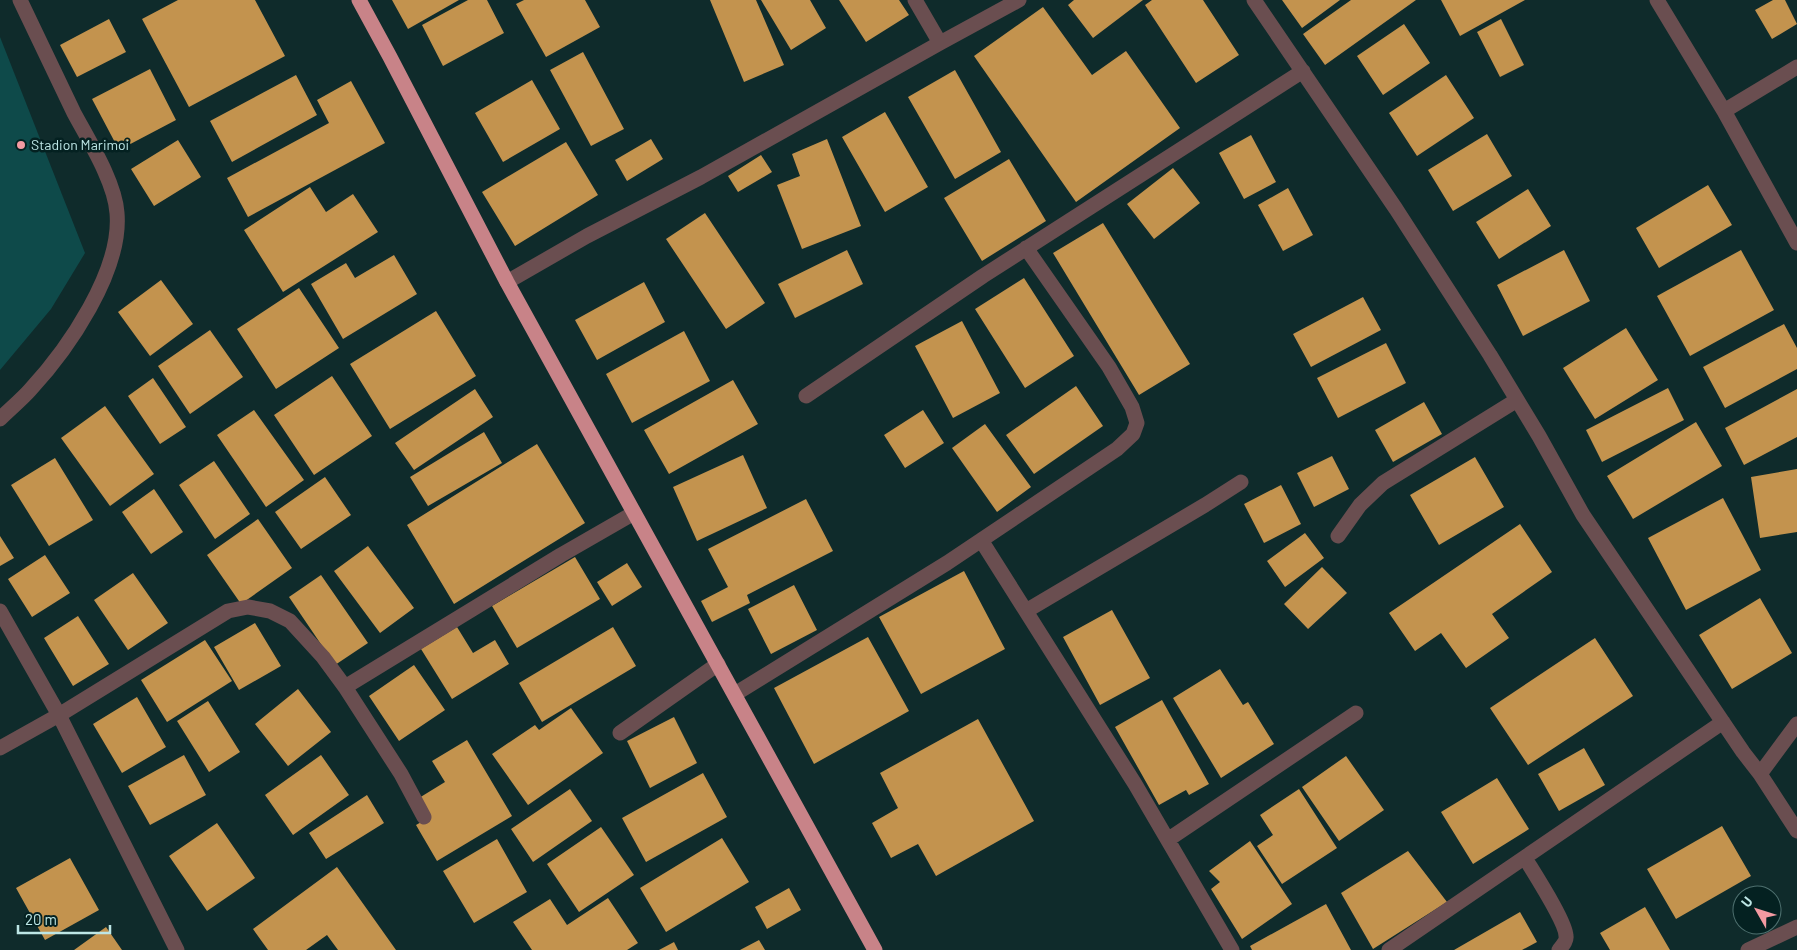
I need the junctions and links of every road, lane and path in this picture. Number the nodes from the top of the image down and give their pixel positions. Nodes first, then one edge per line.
1 (20, 0) edge
2 (359, 0) edge
3 (915, 0) edge
4 (1019, 0) edge
5 (1254, 0) edge
6 (1657, 0) edge
7 (940, 43) junction
8 (1797, 67) edge
9 (1303, 72) junction
10 (1724, 111) junction
11 (1797, 243) edge
12 (1026, 248) junction
13 (507, 282) junction
14 (806, 396) dead end
15 (1517, 400) junction
16 (0, 419) edge
17 (1241, 482) dead end
18 (634, 513) junction
19 (1338, 536) dead end
20 (981, 540) junction
21 (1026, 610) junction
22 (0, 611) edge
23 (718, 664) junction
24 (345, 687) junction
25 (735, 694) junction
26 (1356, 712) dead end
27 (59, 715) junction
28 (1723, 722) junction
29 (1797, 724) edge
30 (620, 733) dead end
31 (0, 748) edge
32 (1760, 774) junction
33 (424, 817) dead end
34 (1797, 831) edge
35 (1169, 840) junction
36 (1525, 858) junction
37 (1797, 927) edge
38 (178, 950) edge
39 (875, 950) edge
40 (1232, 950) edge
41 (1389, 950) edge
42 (1559, 950) edge
43 (1748, 950) edge

1 - 16 street
2 - 13 highway
3 - 7 street
4 - 7 street
5 - 9 street
6 - 10 street
7 - 13 street
8 - 10 street
9 - 12 street
9 - 15 street
10 - 11 street
12 - 14 street
12 - 20 street
13 - 18 highway
15 - 19 street
15 - 28 street
17 - 21 street
18 - 23 highway
18 - 24 street
20 - 21 street
20 - 25 street
21 - 35 street
22 - 27 street
23 - 25 highway
23 - 30 street
24 - 27 street
24 - 33 street
25 - 39 highway
26 - 35 street
27 - 31 street
27 - 38 street
28 - 32 street
28 - 36 street
29 - 32 street
32 - 34 street
35 - 40 street
36 - 41 street
36 - 42 street
37 - 43 street

